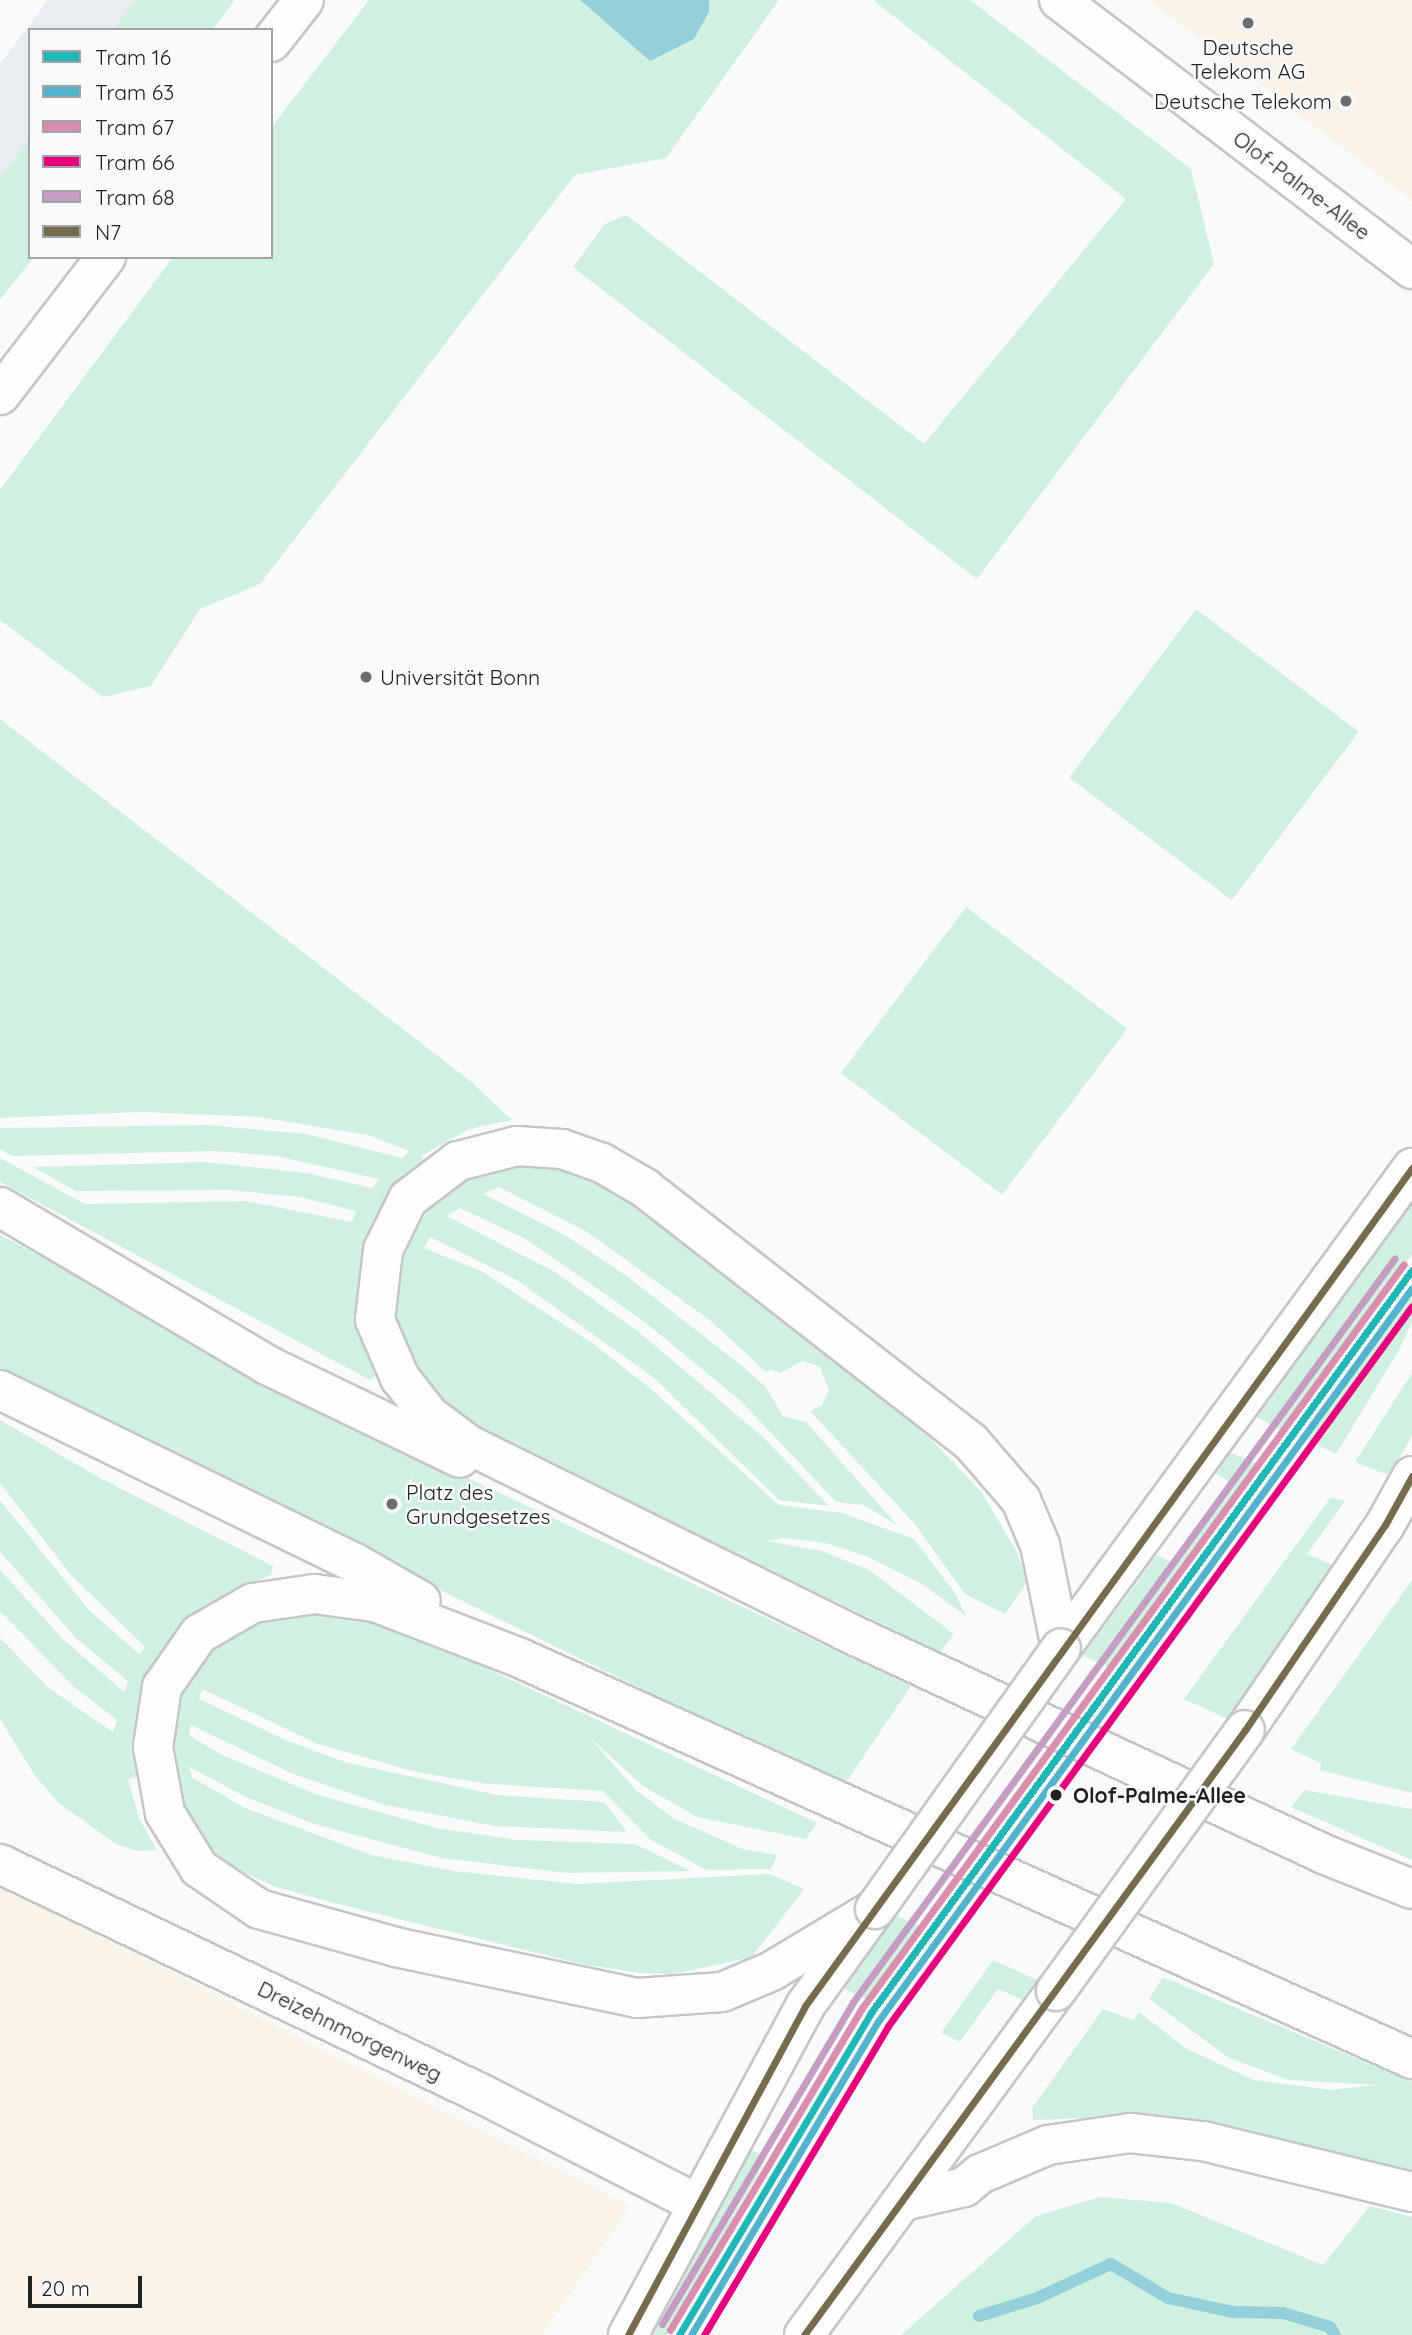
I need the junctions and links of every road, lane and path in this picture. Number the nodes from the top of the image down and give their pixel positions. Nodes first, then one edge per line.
1 (304, 0) edge
2 (1059, 0) edge
3 (273, 39) edge
4 (104, 259) edge
5 (1412, 269) edge
6 (0, 395) edge
7 (1412, 1168) edge
8 (0, 1207) edge
9 (0, 1390) edge
10 (1412, 1476) edge
11 (675, 1548) junction
12 (1061, 1648) junction
13 (520, 1658) junction
14 (0, 1864) edge
15 (1412, 1889) edge
16 (875, 1909) junction
17 (1412, 2059) edge
18 (1412, 2193) edge
19 (903, 2202) junction
20 (698, 2204) junction
21 (628, 2335) edge
22 (804, 2335) edge

1 - 3 main road
2 - 5 main road, Olof-Palme-Allee
4 - 6 main road
7 - 12 main road
8 - 11 main road
9 - 13 main road
10 - 19 main road, bridge
11 - 12 main road
11 - 15 main road
12 - 16 main road, bridge
13 - 16 main road
13 - 17 main road
14 - 20 main road, Dreizehnmorgenweg
16 - 20 main road
18 - 19 main road
19 - 22 main road
20 - 21 main road

